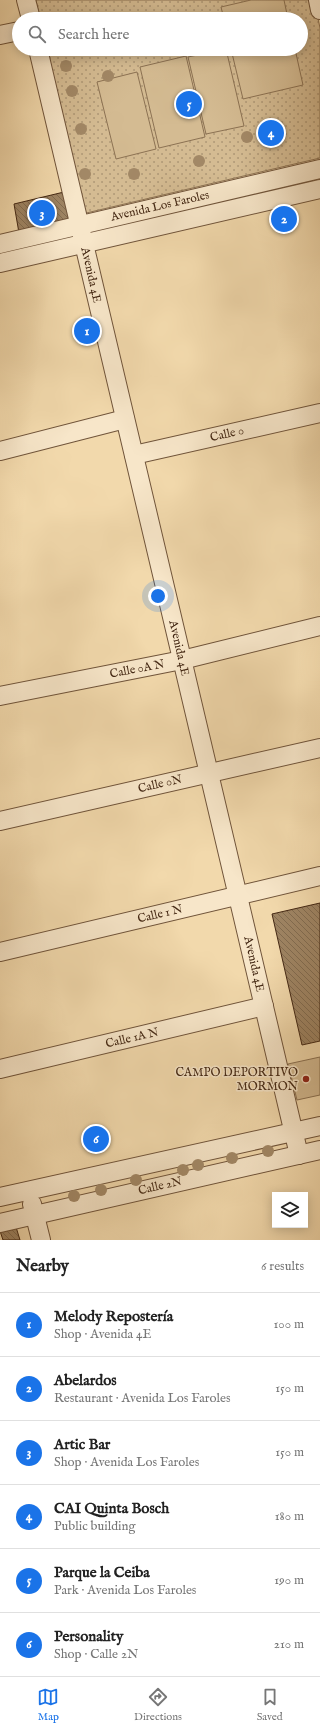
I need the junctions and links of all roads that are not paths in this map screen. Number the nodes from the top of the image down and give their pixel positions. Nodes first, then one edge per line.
1 (26, 0) edge
2 (318, 0) edge
3 (320, 10) edge
4 (29, 12) edge
5 (12, 32) edge
6 (0, 35) edge
7 (40, 56) edge
8 (320, 169) edge
9 (320, 189) edge
10 (80, 225) junction
11 (0, 244) edge
12 (84, 244) junction
13 (0, 264) edge
14 (320, 413) edge
15 (125, 419) junction
16 (0, 451) edge
17 (134, 455) junction
18 (320, 626) edge
19 (182, 660) junction
20 (0, 696) edge
21 (320, 748) edge
22 (209, 772) junction
23 (0, 821) edge
24 (320, 876) edge
25 (238, 895) junction
26 (0, 952) edge
27 (264, 1006) junction
28 (0, 1069) edge
29 (320, 1126) edge
30 (294, 1131) junction
31 (320, 1150) edge
32 (299, 1154) junction
33 (28, 1191) junction
34 (0, 1197) edge
35 (36, 1215) junction
36 (0, 1223) edge
37 (41, 1240) edge

1 - 4 street
2 - 3 street
5 - 6 street
7 - 10 street, Avenida 4E
8 - 10 street, Avenida Los Faroles
9 - 12 street, Avenida Los Faroles
10 - 11 street, Avenida Los Faroles
10 - 12 street, Avenida 4E
12 - 13 street, Avenida Los Faroles
12 - 15 street, Avenida 4E
14 - 17 street, Calle 0
15 - 16 street
15 - 17 street, Avenida 4E
17 - 19 street, Avenida 4E
18 - 19 street, Calle 0A N
19 - 20 street, Calle 0A N
19 - 22 street, Avenida 4E
21 - 22 street, Calle 0N
22 - 23 street, Calle 0N
22 - 25 street, Avenida 4E
24 - 25 street, Calle 1 N
25 - 26 street, Calle 1 N
25 - 27 street, Avenida 4E
27 - 28 street, Calle 1A N
27 - 30 street, Avenida 4E
29 - 30 street, Calle 2N
30 - 32 street, Avenida 4E
30 - 33 street, Calle 2N
31 - 32 street, Calle 2N
32 - 35 street, Calle 2N
33 - 34 street, Calle 2N
33 - 35 street
35 - 36 street, Calle 2N
35 - 37 street

